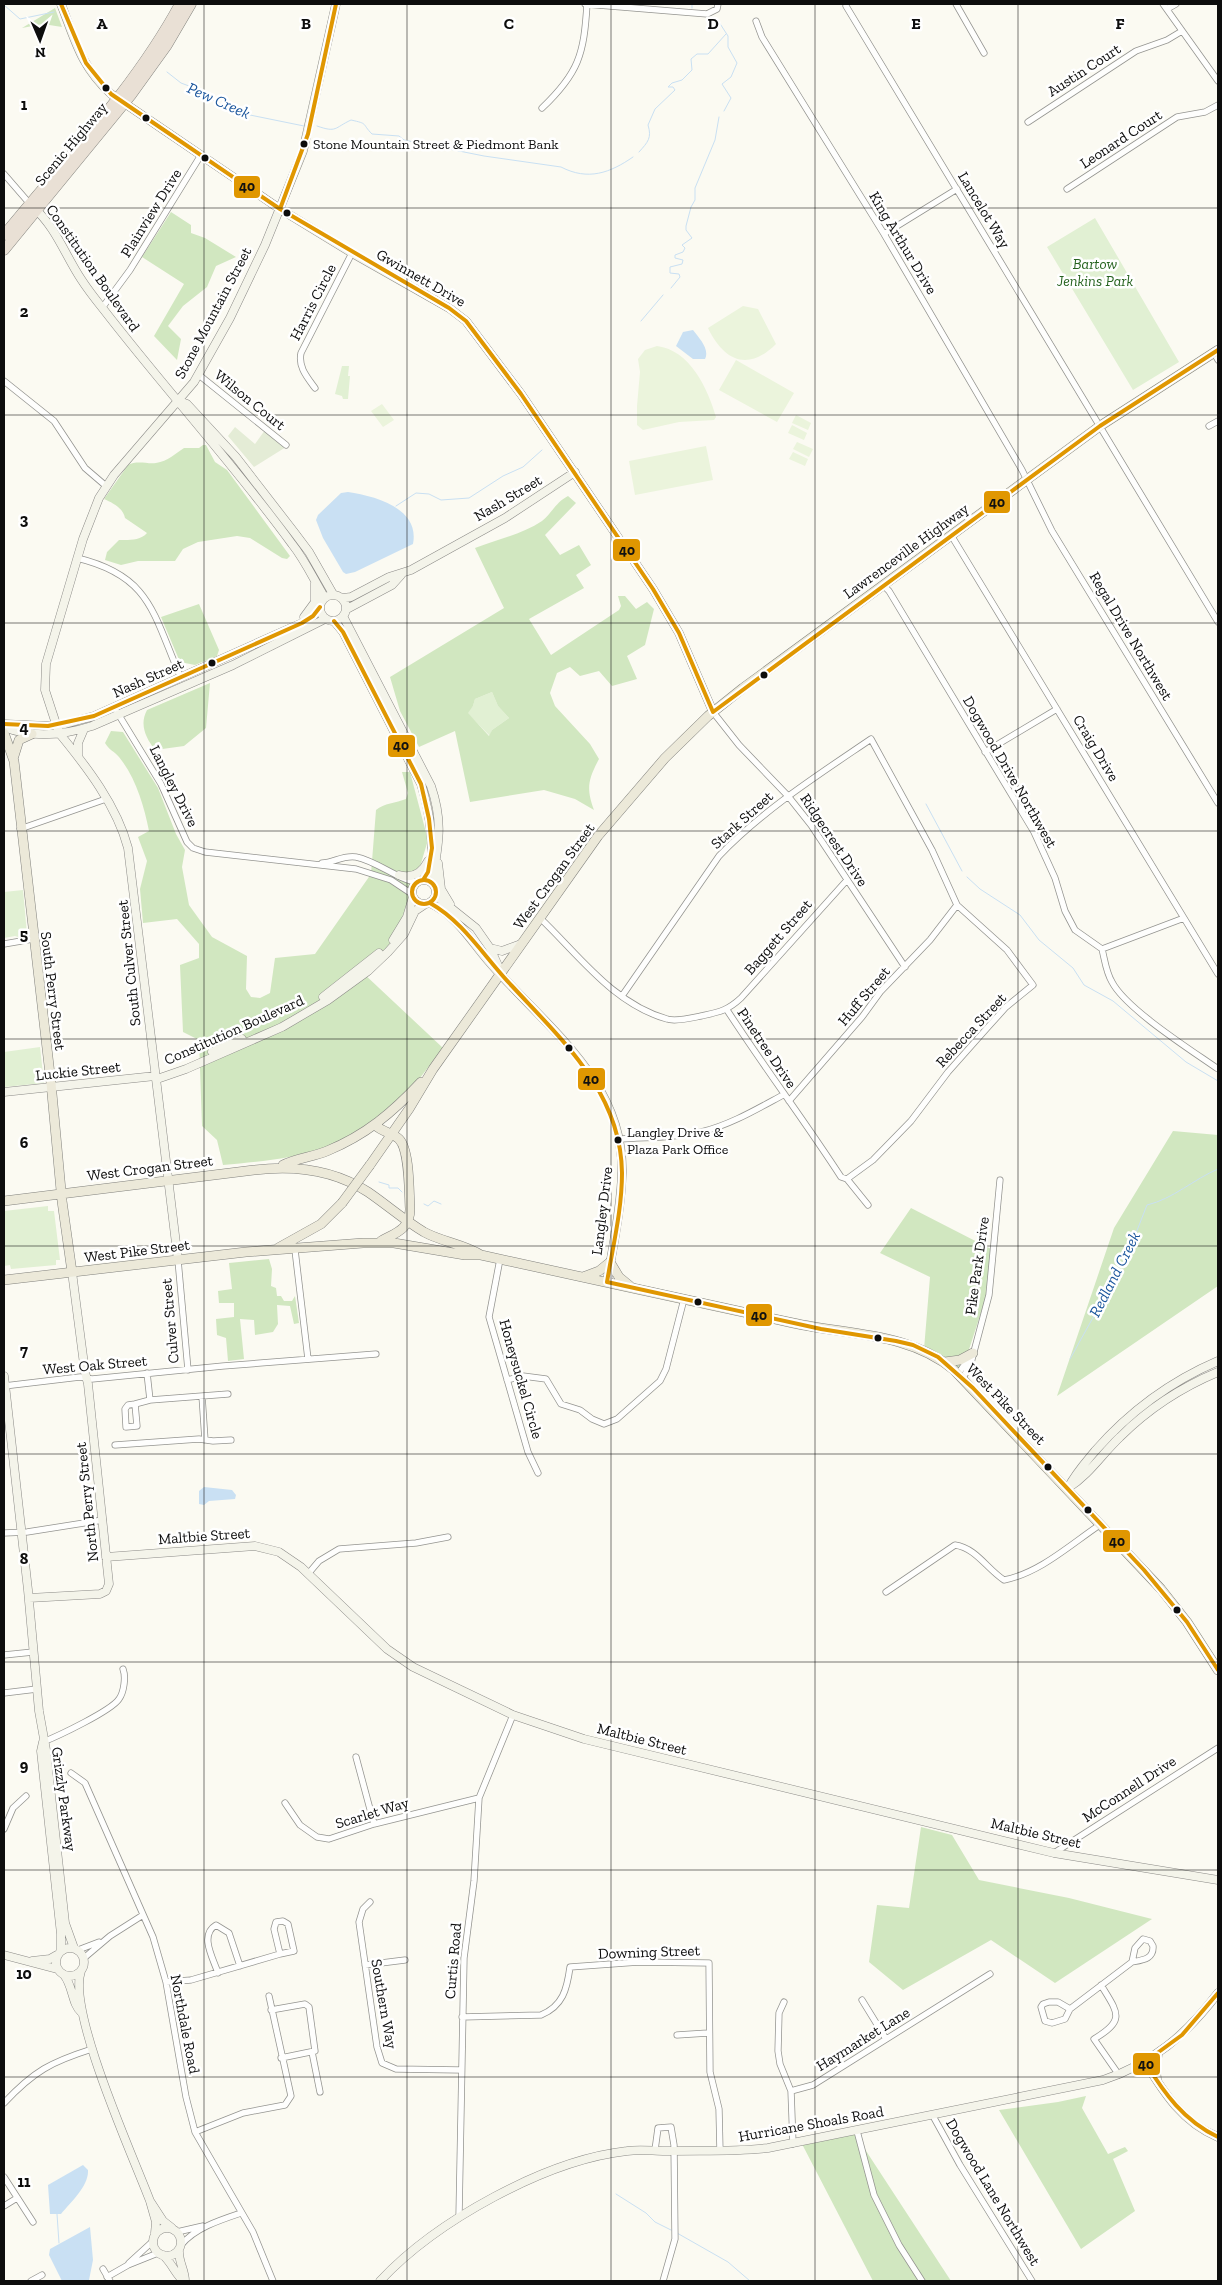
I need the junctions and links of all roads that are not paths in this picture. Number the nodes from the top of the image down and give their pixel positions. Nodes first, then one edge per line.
1 (61, 4) edge
2 (191, 4) edge
3 (336, 4) edge
4 (586, 4) edge
5 (718, 4) edge
6 (956, 4) edge
7 (1163, 4) edge
8 (1176, 4) edge
9 (178, 6) edge
10 (846, 6) dead end
11 (1168, 10) junction
12 (756, 21) dead end
13 (1182, 31) junction
14 (984, 53) dead end
15 (1218, 68) edge
16 (1212, 72) junction
17 (1218, 81) edge
18 (120, 100) junction
19 (1218, 105) edge
20 (542, 108) dead end
21 (1028, 122) dead end
22 (201, 155) junction
23 (4, 174) edge
24 (957, 189) junction
25 (1068, 189) dead end
26 (33, 207) junction
27 (280, 209) junction
28 (9, 224) edge
29 (4, 234) edge
30 (884, 234) junction
31 (4, 250) edge
32 (352, 254) junction
33 (102, 308) junction
34 (1217, 354) edge
35 (199, 375) junction
36 (4, 381) edge
37 (315, 388) dead end
38 (179, 401) junction
39 (1218, 421) edge
40 (1100, 426) junction
41 (1209, 426) dead end
42 (286, 445) dead end
43 (574, 472) junction
44 (1026, 479) junction
45 (106, 486) junction
46 (952, 535) junction
47 (77, 558) junction
48 (402, 574) junction
49 (314, 580) junction
50 (883, 585) junction
51 (333, 594) junction
52 (343, 598) junction
53 (321, 603) junction
54 (345, 613) junction
55 (326, 619) junction
56 (334, 621) junction
57 (1218, 622) edge
58 (297, 624) junction
59 (181, 678) junction
60 (115, 708) junction
61 (1057, 709) junction
62 (713, 712) junction
63 (120, 716) junction
64 (57, 725) junction
65 (4, 726) edge
66 (84, 729) junction
67 (59, 733) junction
68 (4, 734) edge
69 (32, 734) junction
70 (871, 739) joint
71 (986, 752) junction
72 (78, 755) junction
73 (14, 761) junction
74 (788, 796) junction
75 (106, 799) junction
76 (1218, 802) edge
77 (20, 829) junction
78 (431, 836) junction
79 (438, 855) junction
80 (315, 864) junction
81 (399, 875) junction
82 (846, 880) junction
83 (420, 881) junction
84 (432, 883) junction
85 (412, 895) junction
86 (436, 896) junction
87 (427, 904) junction
88 (957, 905) junction
89 (456, 911) junction
90 (540, 918) junction
91 (1184, 918) junction
92 (33, 939) junction
93 (4, 944) edge
94 (521, 944) junction
95 (490, 948) junction
96 (1102, 949) junction
97 (905, 967) junction
98 (501, 974) junction
99 (1218, 974) edge
100 (622, 996) junction
101 (727, 1010) junction
102 (433, 1069) junction
103 (1218, 1069) edge
104 (155, 1076) junction
105 (51, 1087) junction
106 (4, 1092) edge
107 (783, 1095) junction
108 (789, 1101) junction
109 (375, 1125) junction
110 (391, 1135) junction
111 (620, 1138) junction
112 (279, 1167) junction
113 (847, 1179) junction
114 (167, 1180) junction
115 (1000, 1180) dead end
116 (62, 1194) junction
117 (4, 1201) edge
118 (342, 1203) joint
119 (868, 1205) dead end
120 (408, 1221) junction
121 (378, 1242) junction
122 (295, 1250) junction
123 (274, 1251) junction
124 (481, 1255) junction
125 (178, 1260) junction
126 (500, 1260) junction
127 (610, 1262) junction
128 (72, 1272) junction
129 (583, 1277) junction
130 (4, 1280) edge
131 (607, 1282) junction
132 (632, 1287) junction
133 (684, 1299) junction
134 (973, 1353) junction
135 (376, 1354) dead end
136 (308, 1359) junction
137 (1218, 1361) edge
138 (945, 1362) junction
139 (188, 1370) junction
140 (1218, 1372) edge
141 (147, 1373) junction
142 (4, 1376) edge
143 (960, 1376) junction
144 (86, 1378) junction
145 (507, 1380) junction
146 (4, 1386) edge
147 (228, 1394) dead end
148 (202, 1396) junction
149 (150, 1400) junction
150 (136, 1404) dead end
151 (205, 1440) junction
152 (231, 1440) dead end
153 (114, 1445) dead end
154 (538, 1473) dead end
155 (1068, 1488) junction
156 (103, 1520) junction
157 (1101, 1524) junction
158 (22, 1532) junction
159 (5, 1534) edge
160 (448, 1537) dead end
161 (106, 1556) junction
162 (308, 1574) junction
163 (886, 1592) dead end
164 (29, 1598) junction
165 (33, 1652) junction
166 (4, 1655) edge
167 (123, 1669) dead end
168 (1218, 1670) edge
169 (37, 1689) junction
170 (4, 1693) edge
171 (513, 1716) junction
172 (43, 1742) junction
173 (1218, 1748) edge
174 (356, 1757) dead end
175 (71, 1773) dead end
176 (26, 1796) dead end
177 (479, 1798) junction
178 (285, 1803) dead end
179 (374, 1824) junction
180 (4, 1829) edge
181 (1054, 1853) junction
182 (1218, 1880) edge
183 (370, 1902) dead end
184 (143, 1916) junction
185 (110, 1936) junction
186 (76, 1949) junction
187 (59, 1953) junction
188 (280, 1954) junction
189 (4, 1955) edge
190 (84, 1958) junction
191 (405, 1960) dead end
192 (28, 1961) junction
193 (1132, 1962) junction
194 (364, 1965) junction
195 (240, 1966) junction
196 (57, 1970) junction
197 (81, 1971) junction
198 (218, 1973) junction
199 (990, 1974) dead end
200 (64, 1975) junction
201 (166, 1982) junction
202 (1100, 1985) junction
203 (1218, 1993) edge
204 (269, 1996) dead end
205 (862, 2000) dead end
206 (784, 2002) dead end
207 (1070, 2009) junction
208 (272, 2010) junction
209 (81, 2012) junction
210 (462, 2017) junction
211 (708, 2033) junction
212 (677, 2035) dead end
213 (886, 2038) junction
214 (92, 2049) junction
215 (312, 2052) junction
216 (1158, 2054) junction
217 (281, 2058) junction
218 (1145, 2062) junction
219 (461, 2070) junction
220 (1119, 2075) junction
221 (1158, 2083) junction
222 (791, 2091) junction
223 (320, 2092) dead end
224 (4, 2103) edge
225 (933, 2116) junction
226 (856, 2131) junction
227 (195, 2132) junction
228 (1218, 2137) edge
229 (794, 2144) junction
230 (655, 2150) junction
231 (674, 2150) junction
232 (720, 2151) junction
233 (4, 2177) edge
234 (17, 2198) junction
235 (150, 2201) junction
236 (4, 2206) edge
237 (241, 2213) junction
238 (459, 2216) junction
239 (33, 2222) dead end
240 (207, 2226) junction
241 (175, 2230) junction
242 (155, 2233) junction
243 (152, 2242) junction
244 (180, 2247) junction
245 (160, 2254) junction
246 (128, 2265) junction
247 (103, 2269) dead end
248 (42, 2275) dead end
249 (109, 2279) edge
250 (31, 2281) edge
251 (184, 2281) edge
252 (273, 2281) edge
253 (380, 2281) edge
254 (662, 2281) edge
255 (922, 2281) edge
256 (1032, 2281) edge

1 - 18 street, Gwinnett Drive
2 - 18 highway, Scenic Highway
3 - 27 street, Stone Mountain Street
4 - 5 street
4 - 20 street
6 - 14 street
7 - 11 street
8 - 11 street
9 - 18 highway, Scenic Highway
10 - 24 street, Lancelot Way
11 - 13 street
12 - 30 street, King Arthur Drive
13 - 16 street
13 - 21 street, Austin Court
15 - 16 street
16 - 17 street
18 - 22 street, Gwinnett Drive
18 - 26 highway, Scenic Highway
19 - 25 street, Leonard Court
22 - 27 street, Gwinnett Drive
22 - 33 street, Plainview Drive
23 - 26 street, Constitution Boulevard
24 - 30 street
24 - 40 street, Lancelot Way
26 - 28 highway, Scenic Highway
26 - 31 highway, Scenic Highway
26 - 33 street, Constitution Boulevard
27 - 32 street, Gwinnett Drive
27 - 35 street, Stone Mountain Street
28 - 29 highway, Scenic Highway
30 - 44 street, King Arthur Drive
32 - 37 street, Harris Circle
32 - 43 street, Gwinnett Drive
33 - 38 street, Constitution Boulevard
34 - 40 main road, Lawrenceville Highway
35 - 38 street, Stone Mountain Street
35 - 42 street, Wilson Court
36 - 45 street
38 - 45 street, Stone Mountain Street
38 - 49 street, Constitution Boulevard
38 - 51 street, Constitution Boulevard
39 - 41 street
40 - 44 main road, Lawrenceville Highway
40 - 57 street
43 - 48 street, Nash Street
43 - 62 street, Gwinnett Drive
44 - 46 main road, Lawrenceville Highway
44 - 76 street, Regal Drive Northwest
45 - 47 street, Stone Mountain Street
46 - 50 main road, Lawrenceville Highway
46 - 61 street, Craig Drive
47 - 59 street
47 - 64 street, Stone Mountain Street
48 - 52 street, Nash Street
48 - 54 street, Nash Street
49 - 53 street, Constitution Boulevard
49 - 58 street
50 - 62 main road, Lawrenceville Highway
50 - 71 street, Dogwood Drive Northwest
51 - 52 street
51 - 53 street
52 - 54 street
53 - 55 street
53 - 58 street, Nash Street
54 - 56 street
54 - 79 street
55 - 56 street
55 - 63 street, Nash Street
56 - 78 street
58 - 59 street, Nash Street
59 - 60 street, Nash Street
60 - 63 street, Langley Drive
60 - 64 street, Nash Street
61 - 71 street
61 - 91 street, Craig Drive
62 - 74 street, Ridgecrest Drive
62 - 90 main road, West Crogan Street
63 - 66 street, Nash Street
63 - 80 street, Langley Drive
64 - 65 street, Nash Street
64 - 67 street, Stone Mountain Street
65 - 69 street, Nash Street
66 - 67 street, Nash Street
66 - 72 street
67 - 69 street, Nash Street
67 - 72 street
68 - 73 main road, South Perry Street
69 - 73 main road
70 - 74 street, Stark Street
70 - 88 street, Rebecca Street
71 - 96 street, Dogwood Drive Northwest
72 - 75 street, South Culver Street
73 - 77 main road, South Perry Street
74 - 82 street, Ridgecrest Drive
74 - 100 street, Stark Street
75 - 77 street
75 - 104 street, South Culver Street
77 - 92 main road, South Perry Street
78 - 81 street
78 - 83 street
79 - 84 street
79 - 89 street
80 - 81 street, Langley Drive
80 - 85 street, Langley Drive
81 - 83 street, Langley Drive
82 - 97 street, Ridgecrest Drive
82 - 101 street, Baggett Street
83 - 84 street
83 - 85 street
84 - 86 street
85 - 87 street
85 - 104 street, Constitution Boulevard
86 - 87 street
86 - 89 street, Langley Drive
87 - 98 street, Langley Drive
87 - 104 street, Constitution Boulevard
88 - 97 street, Huff Street
88 - 113 street, Rebecca Street
89 - 95 street, Langley Drive
90 - 94 main road, West Crogan Street
90 - 100 street, Pinetree Drive
91 - 96 street
91 - 99 street, Craig Drive
92 - 93 street
92 - 105 main road, South Perry Street
94 - 95 street
94 - 98 main road, West Crogan Street
95 - 98 street, Langley Drive
96 - 103 street
97 - 108 street, Huff Street
98 - 102 main road, West Crogan Street
98 - 111 street, Langley Drive
100 - 101 street, Pinetree Drive
101 - 107 street, Pinetree Drive
102 - 109 main road, West Crogan Street
102 - 110 main road, West Crogan Street
104 - 105 street, Luckie Street
104 - 114 street, South Culver Street
105 - 106 street, Luckie Street
105 - 116 main road, South Perry Street
107 - 108 street, Pinetree Drive
107 - 111 street
108 - 113 street, Pinetree Drive
109 - 110 main road
109 - 112 main road, West Crogan Street
110 - 118 main road, West Crogan Street, bridge
110 - 120 main road
111 - 127 street, Langley Drive
112 - 114 main road, West Crogan Street
112 - 120 main road, West Crogan Street
113 - 119 street, Pinetree Drive
114 - 116 main road, West Crogan Street
114 - 125 street, Culver Street
115 - 134 street, Pike Park Drive
116 - 117 main road, West Crogan Street
116 - 128 main road
118 - 123 main road, West Pike Street
120 - 121 main road
120 - 124 main road, West Pike Street
121 - 122 main road, West Pike Street
121 - 124 main road, West Pike Street
122 - 123 main road, West Pike Street
122 - 136 street
123 - 125 main road, West Pike Street
124 - 126 main road, West Pike Street
125 - 128 main road, West Pike Street
125 - 139 street, Culver Street
126 - 129 main road, West Pike Street
126 - 145 street, Honeysuckel Circle
127 - 129 main road
127 - 131 street, Langley Drive
127 - 132 main road
128 - 130 main road, West Pike Street
128 - 144 street
129 - 131 main road, West Pike Street
131 - 132 main road, West Pike Street
132 - 133 main road, West Pike Street
133 - 138 main road, West Pike Street
133 - 145 street
134 - 138 main road
134 - 143 street, Pike Park Drive
135 - 136 street, West Oak Street
136 - 139 street, West Oak Street
137 - 155 street
138 - 143 main road, West Pike Street
139 - 141 street, West Oak Street
140 - 155 street
141 - 144 street, West Oak Street
141 - 149 street
142 - 146 street
143 - 155 main road, West Pike Street
144 - 146 street, West Oak Street
144 - 156 street, North Perry Street
145 - 154 street, Honeysuckel Circle
146 - 158 street
147 - 148 street
148 - 149 street
148 - 151 street
149 - 150 street
151 - 152 street
151 - 153 street
155 - 157 main road, West Pike Street
156 - 158 street
156 - 161 street, North Perry Street
157 - 163 street
157 - 168 main road, West Pike Street
158 - 159 street
158 - 164 street
160 - 162 street
161 - 162 street, Maltbie Street
161 - 164 street, North Perry Street
162 - 171 street, Maltbie Street
164 - 165 street
165 - 166 street
165 - 169 street
167 - 172 street
169 - 170 street
169 - 172 street
171 - 177 street, Curtis Road
171 - 181 street, Maltbie Street
172 - 186 street, Grizzly Parkway
172 - 187 street, Grizzly Parkway
173 - 181 street, McConnell Drive
174 - 179 street
175 - 184 street, Northdale Road
176 - 180 street
177 - 179 street, Scarlet Way
177 - 210 street, Curtis Road
178 - 179 street, Scarlet Way
181 - 182 street, Maltbie Street
183 - 194 street, Southern Way
184 - 185 street
184 - 201 street, Northdale Road
185 - 186 street
185 - 190 street
186 - 187 street
186 - 190 street
187 - 192 street
187 - 196 street
188 - 188 street
188 - 195 street
189 - 192 street
190 - 197 street
191 - 194 street
192 - 196 street
193 - 193 street
193 - 202 street
194 - 219 street, Southern Way
195 - 198 street
195 - 198 street
196 - 200 street
197 - 200 street
197 - 209 street
198 - 201 street
199 - 213 street, Haymarket Lane
200 - 209 street
201 - 227 street, Northdale Road
202 - 207 street
202 - 220 street
203 - 216 street, Hurricane Shoals Road
204 - 208 street
205 - 213 street
206 - 222 street
207 - 207 street
208 - 215 street
208 - 217 street
209 - 214 street
210 - 211 street, Downing Street
210 - 219 street, Curtis Road
211 - 212 street
211 - 232 street, Downing Street
213 - 222 street, Haymarket Lane
214 - 224 street
214 - 235 street
215 - 217 street
215 - 223 street
216 - 218 street, Hurricane Shoals Road
216 - 221 street
217 - 227 street
218 - 220 street, Hurricane Shoals Road
218 - 221 street
219 - 238 street, Curtis Road
220 - 225 street, Hurricane Shoals Road
221 - 228 street
222 - 229 street
225 - 226 street, Hurricane Shoals Road
225 - 256 street, Dogwood Lane Northwest
226 - 229 street, Hurricane Shoals Road
226 - 255 street
227 - 237 street, Northdale Road
229 - 232 street, Hurricane Shoals Road
230 - 231 street, Hurricane Shoals Road
230 - 231 street
230 - 238 street, Hurricane Shoals Road
231 - 232 street, Hurricane Shoals Road
231 - 254 street
233 - 234 street
234 - 236 street
234 - 239 street
235 - 241 street
235 - 242 street
237 - 240 street
237 - 252 street, Northdale Road
238 - 253 street, Hurricane Shoals Road
240 - 241 street
240 - 244 street
241 - 242 street
241 - 244 street
242 - 243 street
243 - 245 street
243 - 246 street
244 - 245 street
244 - 251 street
245 - 246 street
245 - 251 street
246 - 249 street
247 - 249 street
248 - 250 street

